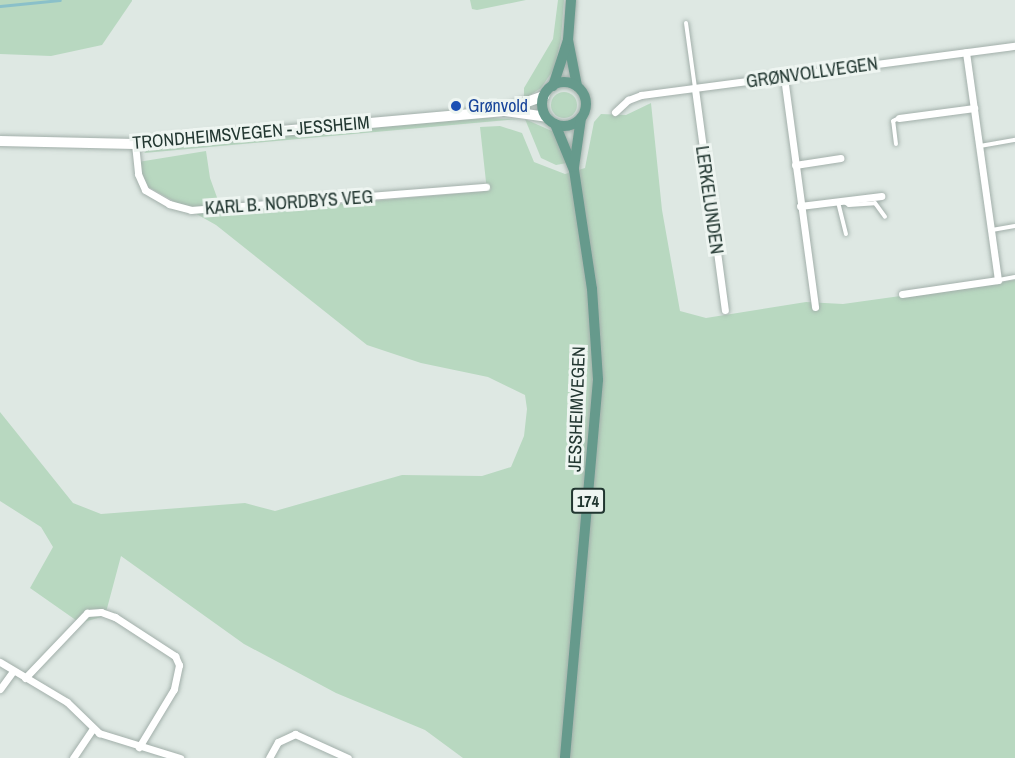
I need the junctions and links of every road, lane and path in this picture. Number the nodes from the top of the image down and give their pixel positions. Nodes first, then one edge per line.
1 (571, 0) edge
2 (686, 23) dead end
3 (568, 40) junction
4 (1015, 46) edge
5 (966, 52) junction
6 (784, 77) junction
7 (553, 86) junction
8 (577, 86) junction
9 (695, 89) junction
10 (544, 96) junction
11 (974, 108) junction
12 (502, 111) junction
13 (615, 112) dead end
14 (581, 118) junction
15 (899, 118) joint
16 (551, 121) junction
17 (1015, 140) edge
18 (0, 141) edge
19 (135, 144) junction
20 (896, 144) dead end
21 (979, 146) junction
22 (840, 158) dead end
23 (795, 165) junction
24 (574, 170) junction
25 (486, 187) dead end
26 (881, 196) dead end
27 (841, 201) junction
28 (800, 206) junction
29 (885, 217) dead end
30 (1015, 226) edge
31 (991, 230) junction
32 (846, 234) dead end
33 (1015, 277) edge
34 (998, 280) junction
35 (902, 294) dead end
36 (815, 308) dead end
37 (725, 310) dead end
38 (0, 662) edge
39 (13, 671) junction
40 (25, 678) junction
41 (0, 689) edge
42 (93, 728) junction
43 (139, 747) junction
44 (73, 758) edge
45 (176, 758) edge
46 (269, 758) edge
47 (348, 758) edge
48 (565, 758) edge

1 - 3 main road, 174
2 - 9 lane
3 - 7 main road, 174
3 - 8 main road, 174
4 - 5 street, GRØNVOLLVEGEN
5 - 6 street, GRØNVOLLVEGEN
5 - 11 street
6 - 9 street, GRØNVOLLVEGEN
6 - 23 street
7 - 8 main road
7 - 10 main road, 174
8 - 14 main road, 174
9 - 13 street, GRØNVOLLVEGEN
9 - 37 street, LERKELUNDEN
10 - 12 main road, TRONDHEIMSVEGEN - JESSHEIM
10 - 16 main road, 174
11 - 15 street
11 - 21 street
12 - 16 main road, TRONDHEIMSVEGEN - JESSHEIM
12 - 19 main road, TRONDHEIMSVEGEN - JESSHEIM
14 - 16 main road
14 - 24 main road, JESSHEIMVEGEN / 174
15 - 20 lane
16 - 24 main road, JESSHEIMVEGEN / 174
17 - 21 lane
18 - 19 main road, TRONDHEIMSVEGEN - JESSHEIM
19 - 25 street, KARL B. NORDBYS VEG
21 - 31 street
22 - 23 street
23 - 28 street
24 - 48 main road, JESSHEIMVEGEN / 174
26 - 27 street
27 - 28 street
27 - 29 lane
27 - 32 lane
28 - 36 street
30 - 31 lane
31 - 34 street
33 - 34 lane
34 - 35 street
38 - 39 street
39 - 40 street
39 - 41 street
40 - 42 street
40 - 43 street
42 - 43 street
42 - 44 street
43 - 45 street
46 - 47 street

